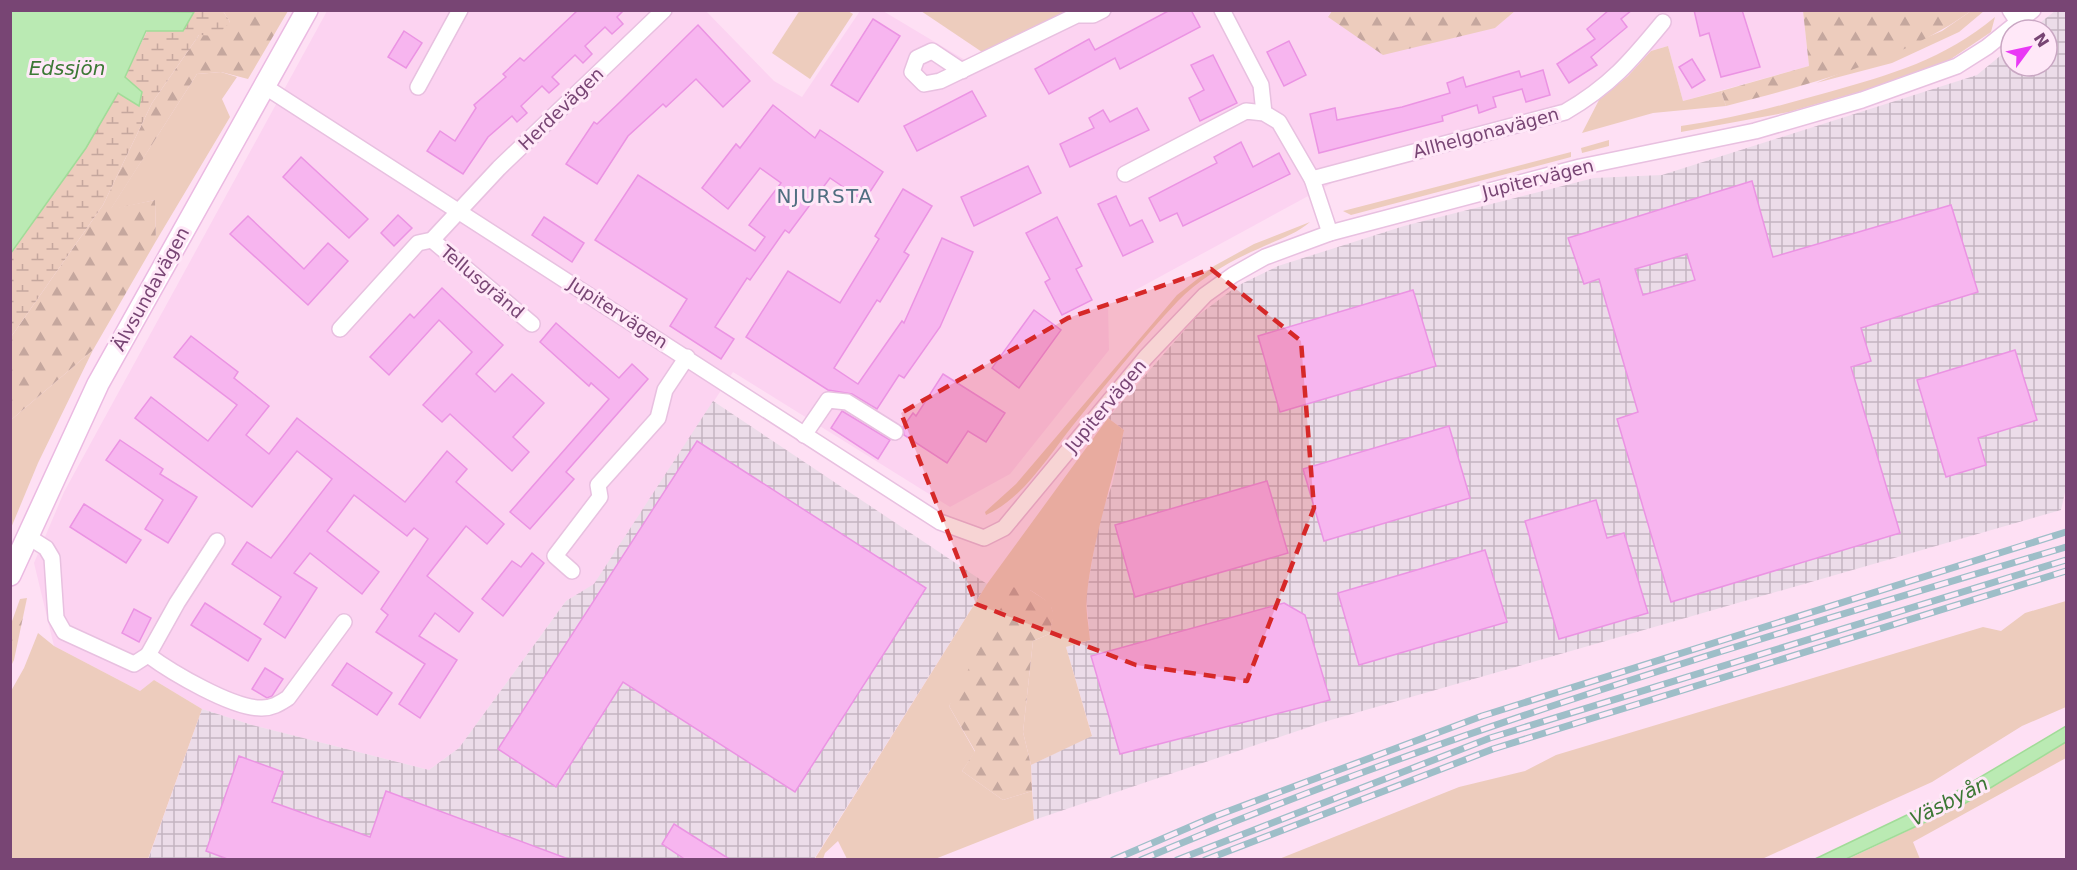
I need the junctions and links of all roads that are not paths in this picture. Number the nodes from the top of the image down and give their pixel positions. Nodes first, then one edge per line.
1 (307, 10) edge
2 (459, 10) edge
3 (664, 10) edge
4 (1103, 10) edge
5 (1222, 10) edge
6 (2033, 10) edge
7 (2014, 17) edge
8 (1663, 22) dead end
9 (962, 71) dead end
10 (264, 86) junction
11 (418, 87) dead end
12 (1264, 113) junction
13 (1125, 174) dead end
14 (1312, 179) junction
15 (459, 210) junction
16 (1330, 233) junction
17 (432, 240) junction
18 (532, 324) dead end
19 (340, 329) dead end
20 (687, 357) junction
21 (895, 432) dead end
22 (804, 435) junction
23 (27, 536) junction
24 (217, 541) dead end
25 (572, 571) dead end
26 (10, 575) edge
27 (344, 622) dead end
28 (148, 655) junction

1 - 10 street, Älvsundavägen
2 - 11 street
3 - 15 street, Herdevägen
4 - 9 street
5 - 12 street
6 - 7 street, Jupitervägen
7 - 16 street, Jupitervägen
8 - 14 street, Allhelgonavägen
10 - 15 street, Jupitervägen
10 - 23 street, Älvsundavägen
12 - 13 street
12 - 14 street
14 - 16 street
15 - 17 street, Tellusgränd
15 - 20 street, Jupitervägen
16 - 22 street, Jupitervägen
17 - 18 street, Tellusgränd
17 - 19 street, Tellusgränd
20 - 22 street, Jupitervägen
20 - 25 street
21 - 22 street
23 - 26 street, Älvsundavägen
23 - 28 street
24 - 28 street
27 - 28 street

